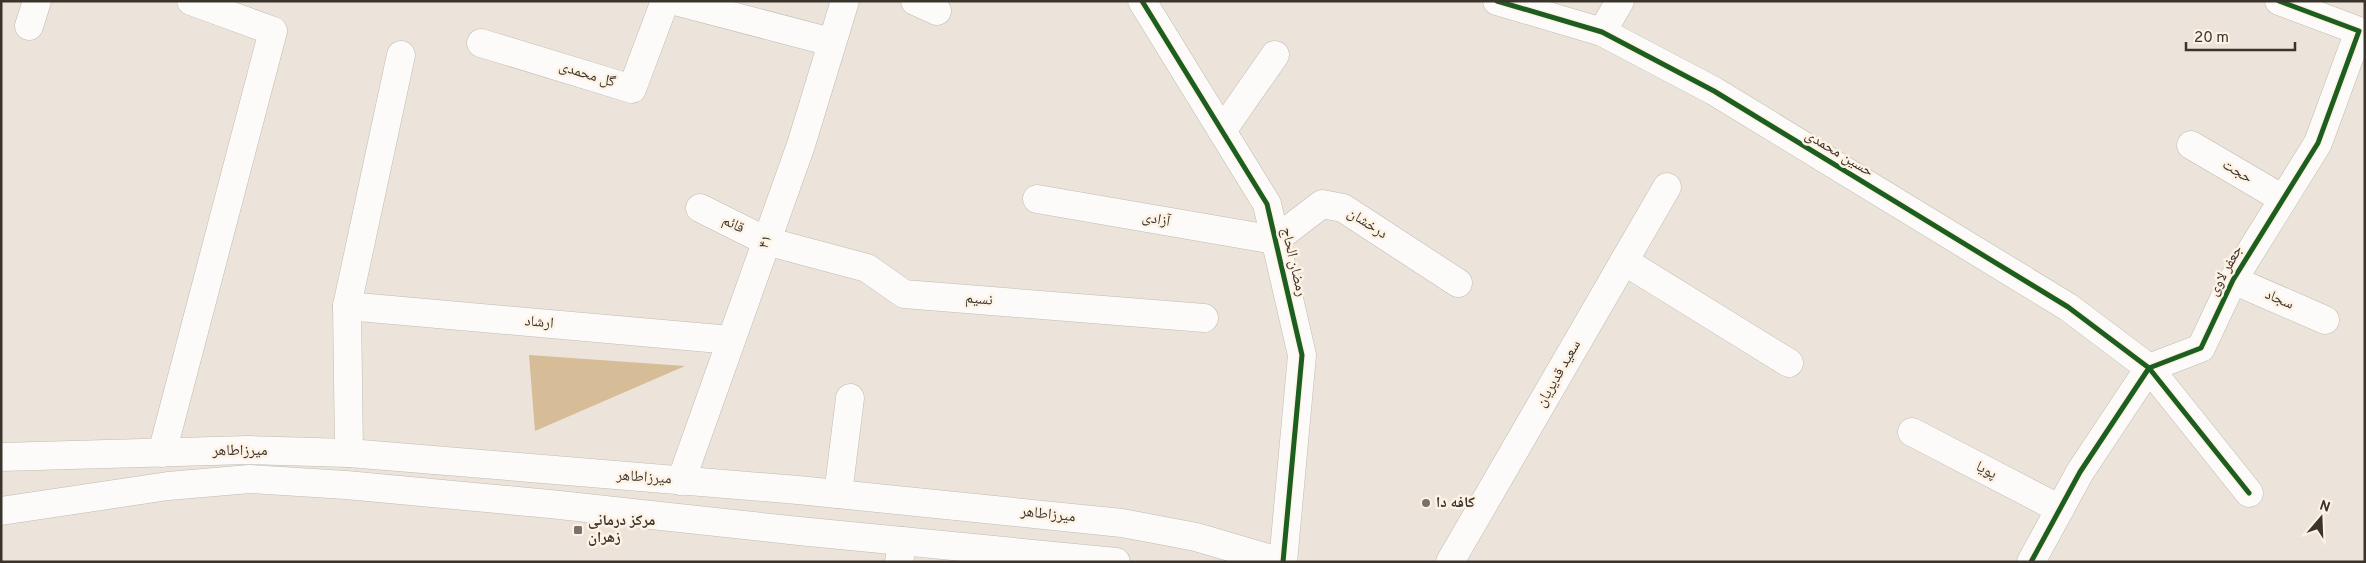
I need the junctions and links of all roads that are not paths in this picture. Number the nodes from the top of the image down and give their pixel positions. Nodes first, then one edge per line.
1 (191, 1) edge
2 (665, 1) edge
3 (675, 1) edge
4 (845, 1) edge
5 (1142, 1) edge
6 (1497, 1) edge
7 (1620, 1) edge
8 (2279, 1) edge
9 (1602, 32) junction
10 (831, 42) junction
11 (481, 43) dead end
12 (401, 55) dead end
13 (1275, 55) dead end
14 (1222, 131) junction
15 (2191, 144) dead end
16 (1667, 186) dead end
17 (1037, 199) dead end
18 (2283, 199) junction
19 (700, 208) dead end
20 (1275, 240) junction
21 (766, 241) junction
22 (1624, 261) junction
23 (2233, 280) junction
24 (1458, 283) dead end
25 (346, 306) junction
26 (1204, 318) dead end
27 (2325, 320) dead end
28 (731, 340) junction
29 (1789, 363) dead end
30 (2149, 368) junction
31 (850, 398) dead end
32 (1912, 432) dead end
33 (162, 452) junction
34 (349, 453) junction
35 (1, 457) edge
36 (680, 481) junction
37 (2249, 493) dead end
38 (838, 494) junction
39 (2060, 509) junction
40 (1, 510) edge
41 (901, 551) edge
42 (1116, 562) edge
43 (1282, 562) edge
44 (1450, 562) edge
45 (2031, 562) edge

1 - 33 street
2 - 11 street, گل محمدی
3 - 10 street
4 - 10 street, ۴۱
5 - 14 street, رمضان الحاج
6 - 9 street, حسین محمدی
7 - 9 street
8 - 18 street, جعفر لاوی
9 - 30 street, حسین محمدی
10 - 21 street, ۴۱
12 - 25 street
13 - 14 street
14 - 20 street, رمضان الحاج
15 - 18 street, حجت
16 - 22 street, سعید قدیریان
17 - 20 street, آزادی
18 - 23 street, جعفر لاوی
19 - 21 street, قائم
20 - 24 street, درخشان
20 - 43 street, رمضان الحاج
21 - 26 street, نسیم
21 - 28 street, ۴۱
22 - 29 street
22 - 44 street, سعید قدیریان
23 - 27 street, سجاد
23 - 30 street, جعفر لاوی
25 - 28 street, ارشاد
25 - 34 street
28 - 36 street, ۴۱
30 - 37 street, حسین محمدی
30 - 39 street
31 - 38 street
32 - 39 street, پویا
33 - 34 street, میرزاطاهر
33 - 35 street, میرزاطاهر
34 - 36 street, میرزاطاهر
36 - 38 street, میرزاطاهر
38 - 43 street, میرزاطاهر
39 - 45 street
40 - 41 street, میرزاطاهر
41 - 42 street, میرزاطاهر

